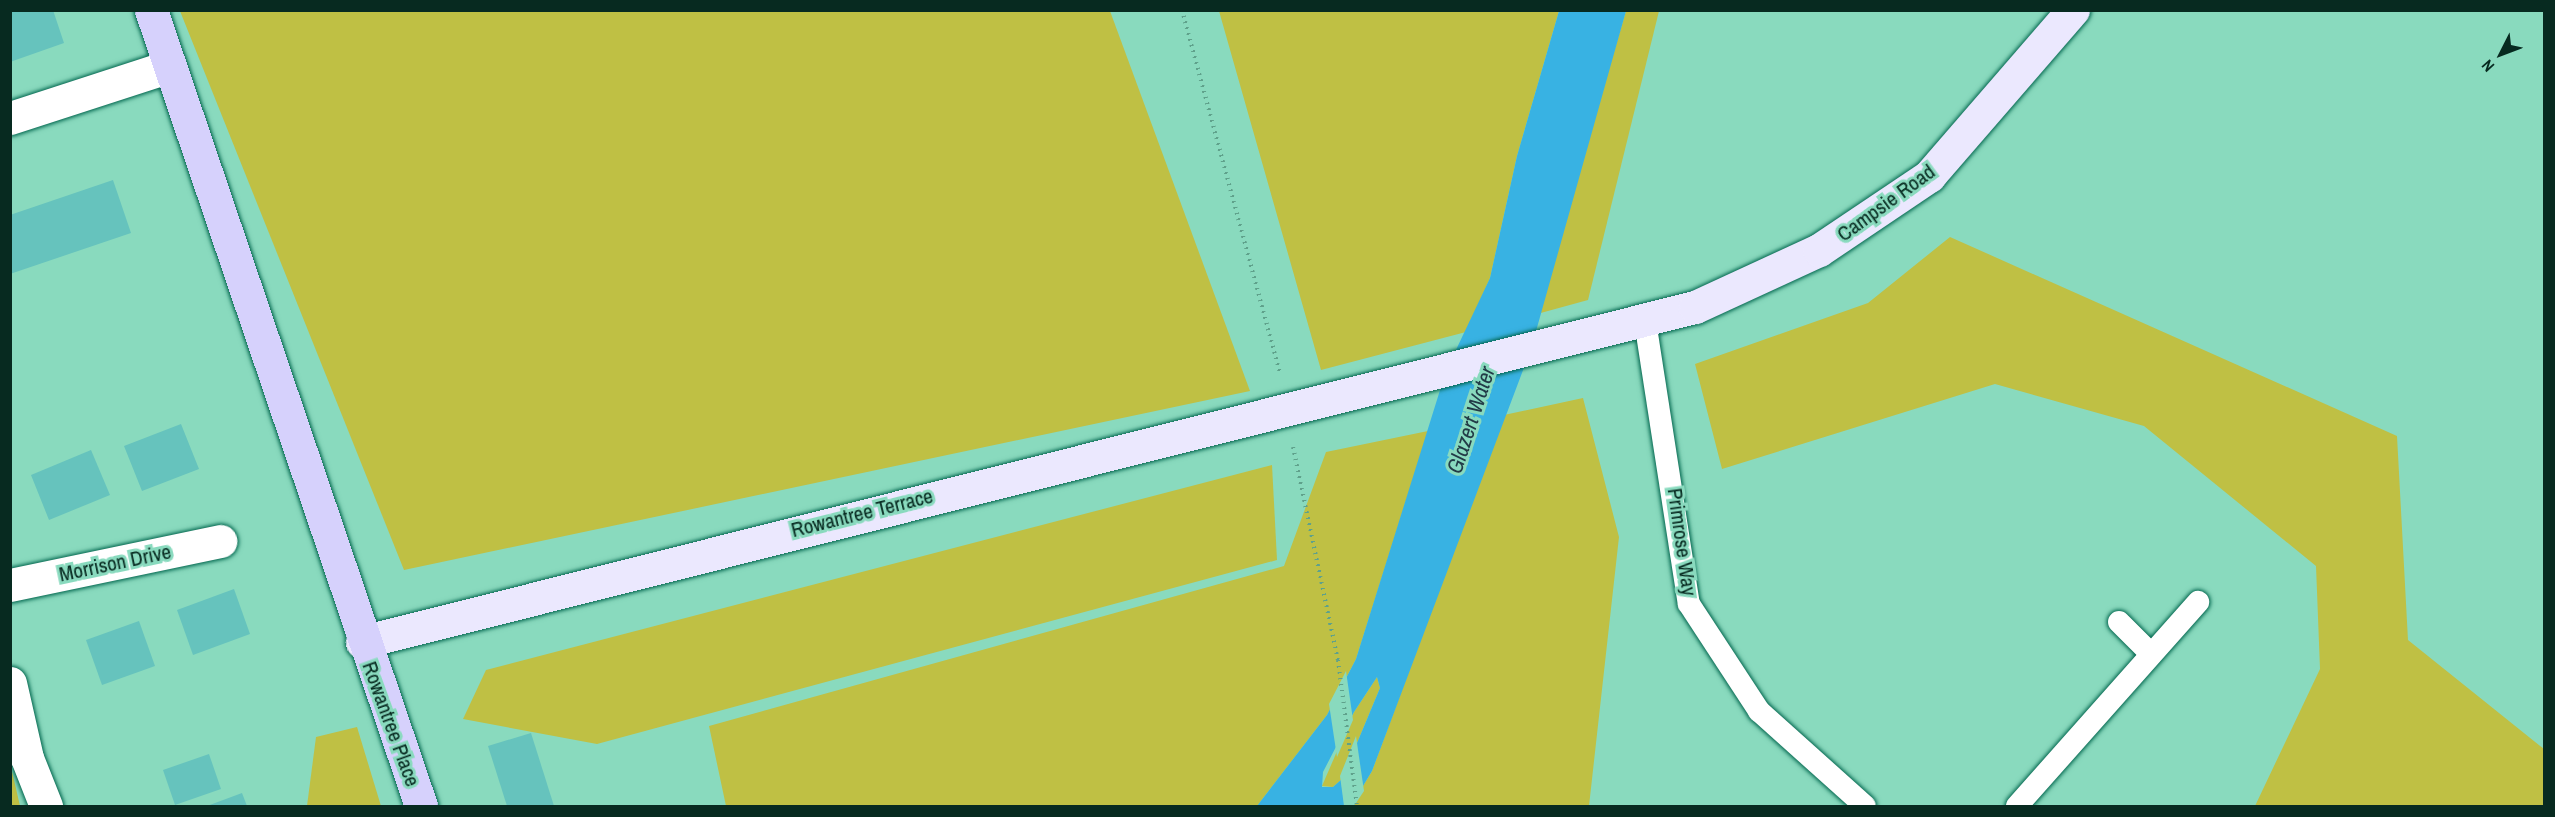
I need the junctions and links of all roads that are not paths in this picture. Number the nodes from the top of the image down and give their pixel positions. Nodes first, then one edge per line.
1 (151, 10) edge
2 (2073, 10) edge
3 (170, 66) junction
4 (10, 118) edge
5 (1645, 321) junction
6 (1553, 344) joint
7 (220, 541) dead end
8 (10, 585) edge
9 (2198, 602) dead end
10 (2119, 622) dead end
11 (362, 642) junction
12 (2151, 654) junction
13 (10, 683) edge
14 (45, 807) edge
15 (421, 807) edge
16 (1865, 807) edge
17 (2017, 807) edge

1 - 3 main road, Rowantree Place
2 - 5 main road, Campsie Road
3 - 4 street
3 - 11 main road, Rowantree Place
5 - 6 main road, Campsie Road
5 - 16 lane, Primrose Way
6 - 11 main road, Rowantree Terrace
7 - 8 street, Morrison Drive
9 - 12 lane
10 - 12 lane
11 - 15 main road, Rowantree Place
12 - 17 lane
13 - 14 street

